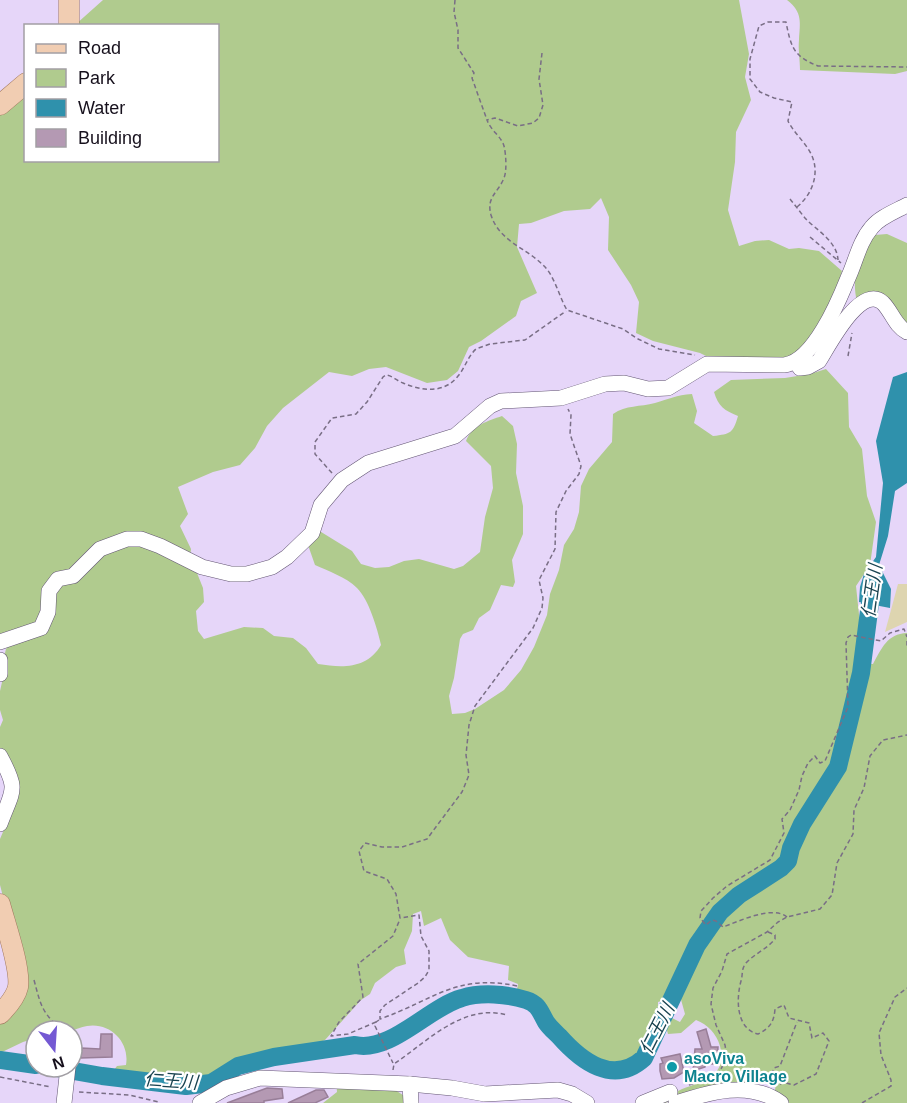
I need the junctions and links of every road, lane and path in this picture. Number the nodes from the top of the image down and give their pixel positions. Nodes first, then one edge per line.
1 (69, 0) edge
2 (455, 0) edge
3 (69, 24) edge
4 (542, 53) dead end
5 (907, 67) edge
6 (24, 85) edge
7 (0, 105) edge
8 (487, 120) junction
9 (790, 199) dead end
10 (907, 205) edge
11 (796, 207) junction
12 (810, 237) dead end
13 (837, 260) junction
14 (852, 269) junction
15 (567, 310) junction
16 (907, 332) edge
17 (796, 362) junction
18 (711, 364) junction
19 (561, 398) junction
20 (342, 480) junction
21 (907, 637) edge
22 (907, 641) edge
23 (0, 642) edge
24 (907, 647) edge
25 (0, 660) edge
26 (0, 674) edge
27 (907, 735) edge
28 (0, 756) edge
29 (0, 824) edge
30 (0, 904) edge
31 (787, 917) junction
32 (400, 918) junction
33 (767, 932) junction
34 (32, 975) dead end
35 (517, 986) dead end
36 (907, 988) edge
37 (0, 1014) edge
38 (507, 1015) dead end
39 (49, 1019) edge
40 (380, 1019) junction
41 (798, 1021) junction
42 (376, 1022) junction
43 (394, 1064) junction
44 (0, 1077) edge
45 (67, 1079) edge
46 (768, 1081) dead end
47 (392, 1083) junction
48 (410, 1084) junction
49 (65, 1094) edge
50 (673, 1097) edge
51 (777, 1100) edge
52 (159, 1102) edge
53 (200, 1103) edge
54 (411, 1103) edge
55 (587, 1103) edge
56 (643, 1103) edge
57 (862, 1103) edge

1 - 3 main road
2 - 8 path
4 - 8 path
5 - 11 path
6 - 7 main road
8 - 15 path
9 - 11 path
10 - 14 street
11 - 13 path
12 - 13 path
13 - 14 path
14 - 17 street
15 - 18 path
15 - 20 path
16 - 17 street
17 - 18 street
18 - 19 street
19 - 20 street
19 - 32 path
20 - 23 street
21 - 31 path
22 - 24 path
25 - 26 street
27 - 31 path
28 - 29 street
30 - 37 main road
31 - 33 path
32 - 40 path
32 - 42 path
33 - 41 path
33 - 50 path
34 - 39 path
35 - 40 path
36 - 57 path
38 - 43 path
40 - 42 path
41 - 46 path
41 - 51 path
42 - 43 path
43 - 47 path
44 - 49 path
45 - 49 street
47 - 48 street
47 - 53 street
48 - 54 street
48 - 55 street
49 - 52 path
50 - 51 street
50 - 56 street

